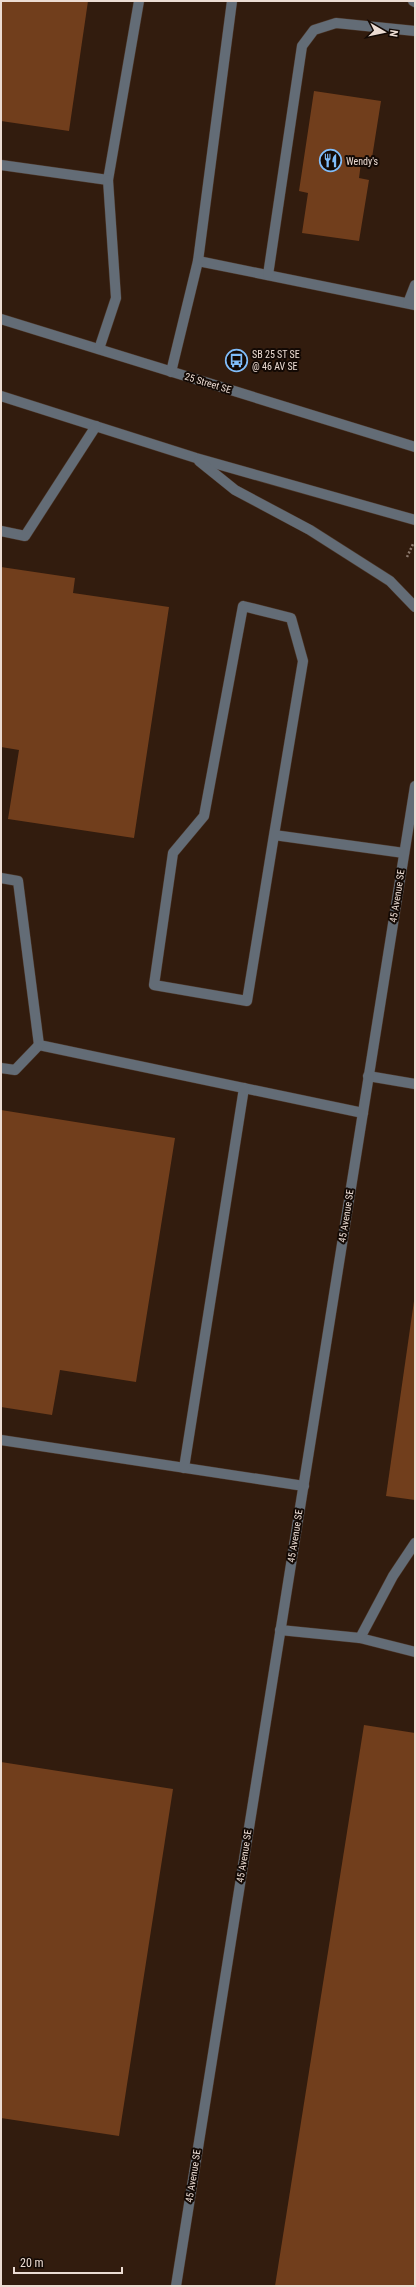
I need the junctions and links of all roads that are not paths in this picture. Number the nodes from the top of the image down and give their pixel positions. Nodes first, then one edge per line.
1 (139, 1) edge
2 (232, 1) edge
3 (415, 31) edge
4 (1, 165) edge
5 (108, 180) junction
6 (198, 261) junction
7 (268, 275) junction
8 (415, 285) edge
9 (411, 304) edge
10 (1, 319) edge
11 (99, 349) junction
12 (171, 372) junction
13 (1, 396) edge
14 (96, 426) junction
15 (415, 447) edge
16 (196, 458) junction
17 (415, 520) edge
18 (1, 531) edge
19 (415, 607) edge
20 (415, 786) edge
21 (274, 835) junction
22 (404, 853) junction
23 (1, 878) edge
24 (39, 1045) junction
25 (1, 1068) edge
26 (368, 1076) junction
27 (415, 1084) edge
28 (244, 1088) junction
29 (363, 1113) junction
30 (1, 1440) edge
31 (184, 1468) junction
32 (304, 1486) junction
33 (415, 1543) edge
34 (280, 1630) junction
35 (360, 1638) junction
36 (415, 1652) edge
37 (176, 2286) edge

1 - 5 street
2 - 6 street
3 - 7 street
4 - 5 street
5 - 11 street
6 - 7 street
6 - 12 street
7 - 9 street
8 - 9 street
10 - 11 street, 25 Street SE
11 - 12 street, 25 Street SE
12 - 15 street, 25 Street SE
13 - 14 street
14 - 16 street
14 - 18 street
16 - 17 street
16 - 19 street
20 - 22 street, 45 Avenue SE
21 - 21 street
21 - 22 street
22 - 26 street, 45 Avenue SE
23 - 24 street
24 - 25 street
24 - 28 street
26 - 27 street
26 - 29 street, 45 Avenue SE
28 - 29 street
28 - 31 street
29 - 32 street, 45 Avenue SE
30 - 31 street
31 - 32 street
32 - 34 street, 45 Avenue SE
33 - 35 street
34 - 35 street
34 - 37 street, 45 Avenue SE
35 - 36 street

